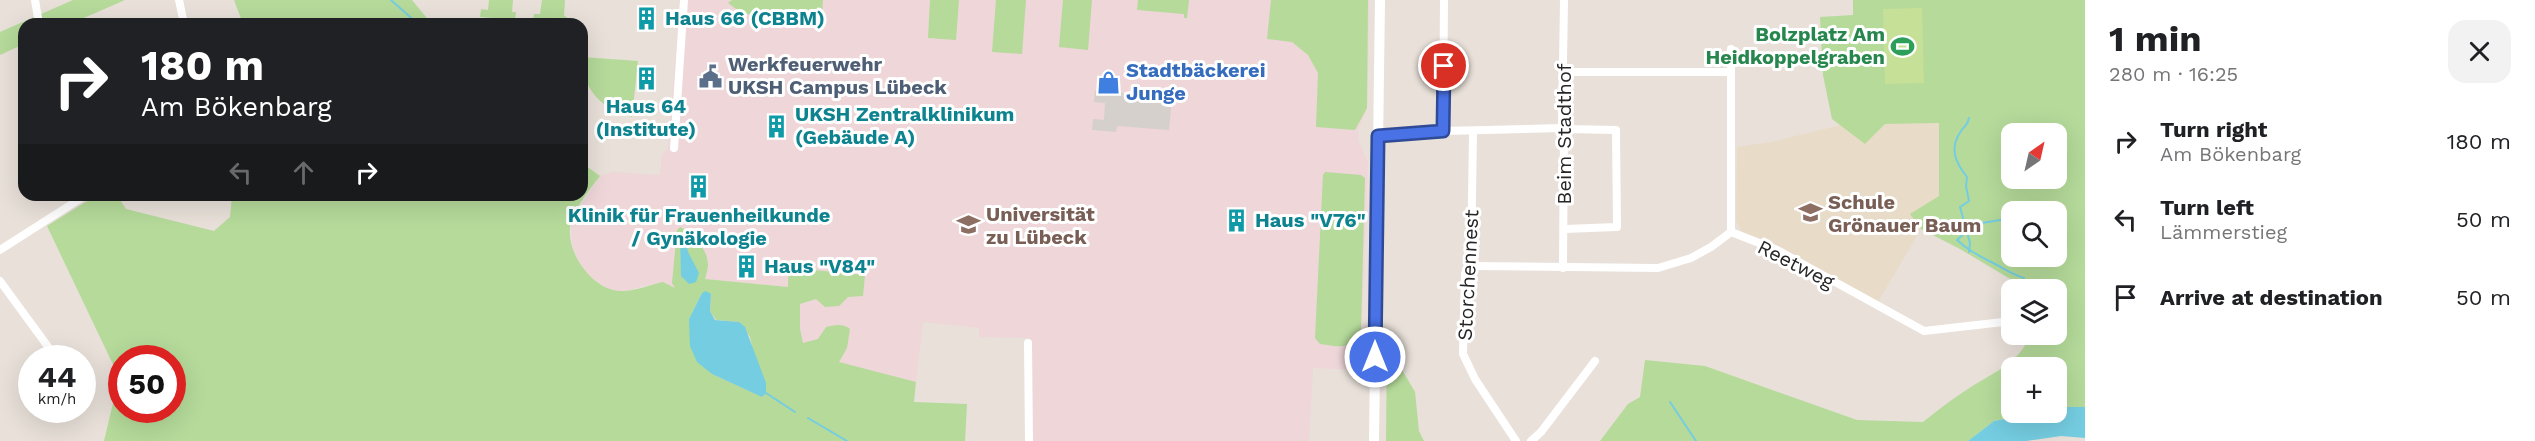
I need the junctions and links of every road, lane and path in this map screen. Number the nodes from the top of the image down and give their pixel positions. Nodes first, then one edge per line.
1 (35, 0) edge
2 (179, 0) edge
3 (684, 0) edge
4 (1380, 0) edge
5 (1444, 0) edge
6 (1564, 0) edge
7 (38, 18) edge
8 (183, 18) edge
9 (1731, 49) dead end
10 (1564, 72) junction
11 (1731, 72) junction
12 (1563, 128) junction
13 (1443, 131) junction
14 (1473, 131) junction
15 (1378, 136) junction
16 (674, 148) dead end
17 (77, 201) edge
18 (1565, 229) junction
19 (1731, 232) junction
20 (0, 250) edge
21 (1472, 266) junction
22 (1563, 268) junction
23 (0, 281) edge
24 (2001, 322) edge
25 (1028, 343) dead end
26 (47, 345) edge
27 (1595, 361) dead end
28 (1029, 441) edge
29 (1374, 441) edge
30 (1516, 441) edge
31 (1531, 441) edge

1 - 7 street
2 - 8 street
3 - 16 street
4 - 15 main road
5 - 13 street
6 - 10 street, Beim Stadthof
9 - 11 street
10 - 11 street
10 - 12 street, Beim Stadthof
11 - 19 street
12 - 14 street
12 - 18 street, Beim Stadthof
12 - 18 street
13 - 14 street
13 - 15 street
14 - 21 street, Storchennest
15 - 29 main road
17 - 20 street
18 - 22 street, Beim Stadthof
19 - 22 street
19 - 24 street, Reetweg
21 - 22 street
21 - 30 street, Storchennest
23 - 26 street
25 - 28 street
27 - 31 street

